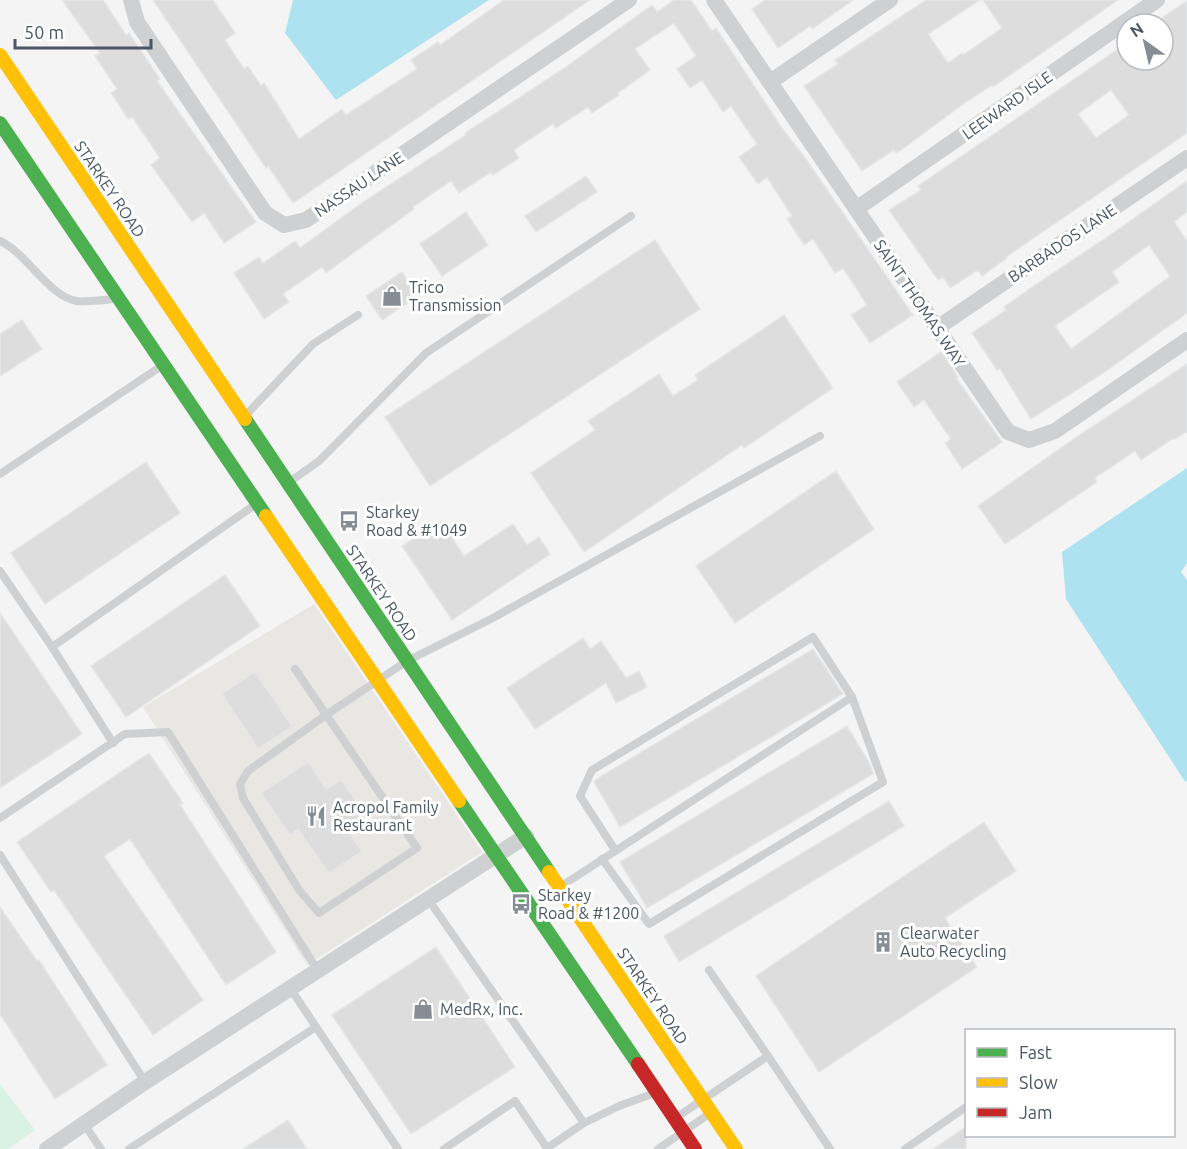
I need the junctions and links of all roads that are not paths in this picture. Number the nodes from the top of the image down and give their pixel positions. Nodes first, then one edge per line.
1 (131, 0) edge
2 (629, 0) edge
3 (714, 0) edge
4 (890, 0) edge
5 (1157, 0) edge
6 (0, 55) edge
7 (770, 82) junction
8 (0, 123) edge
9 (1187, 158) edge
10 (856, 209) junction
11 (631, 216) dead end
12 (0, 241) edge
13 (118, 298) junction
14 (358, 315) dead end
15 (937, 328) junction
16 (1187, 340) edge
17 (164, 365) junction
18 (244, 417) junction
19 (820, 436) dead end
20 (0, 474) edge
21 (288, 483) junction
22 (257, 503) junction
23 (0, 571) edge
24 (52, 647) junction
25 (407, 660) junction
26 (295, 669) dead end
27 (377, 681) junction
28 (852, 697) junction
29 (326, 715) junction
30 (113, 743) junction
31 (0, 818) edge
32 (526, 836) junction
33 (615, 850) junction
34 (0, 855) edge
35 (496, 856) junction
36 (602, 859) junction
37 (560, 887) junction
38 (428, 899) junction
39 (709, 970) dead end
40 (318, 971) junction
41 (290, 988) junction
42 (316, 1027) junction
43 (768, 1056) junction
44 (145, 1082) junction
45 (657, 1093) junction
46 (703, 1100) junction
47 (965, 1108) edge
48 (711, 1112) junction
49 (674, 1119) junction
50 (584, 1123) junction
51 (84, 1124) junction
52 (683, 1131) junction
53 (47, 1149) edge
54 (101, 1149) edge
55 (129, 1149) edge
56 (398, 1149) edge
57 (444, 1149) edge
58 (658, 1149) edge
59 (695, 1149) edge
60 (736, 1149) edge
61 (830, 1149) edge
62 (905, 1149) edge

1 - 2 street, NASSAU LANE
3 - 7 street, SAINT THOMAS WAY
4 - 7 street
5 - 10 street, LEEWARD ISLE
6 - 18 main road, STARKEY ROAD
7 - 10 street, SAINT THOMAS WAY
8 - 13 main road
9 - 15 street, BARBADOS LANE
10 - 15 street, SAINT THOMAS WAY
11 - 21 lane
12 - 13 lane
13 - 17 main road
14 - 18 lane
15 - 16 street, SAINT THOMAS WAY
17 - 20 lane
17 - 22 main road
18 - 21 main road, STARKEY ROAD
19 - 25 lane
21 - 25 main road, STARKEY ROAD
22 - 24 lane
22 - 27 main road
23 - 24 lane
24 - 30 lane
25 - 27 lane
25 - 32 main road, STARKEY ROAD
26 - 29 lane
27 - 29 lane
27 - 35 main road
28 - 33 lane
28 - 33 lane
28 - 36 lane
29 - 29 lane
30 - 31 lane
30 - 40 lane
32 - 35 street
32 - 37 main road, STARKEY ROAD
33 - 36 lane
34 - 44 lane
35 - 38 street
35 - 45 main road
36 - 37 lane
37 - 46 main road, STARKEY ROAD
38 - 40 street
38 - 50 lane
39 - 43 lane
40 - 41 street
41 - 42 lane
41 - 44 street
42 - 55 lane
42 - 56 lane
43 - 46 lane
43 - 61 lane
44 - 51 street
45 - 49 main road
45 - 50 lane
46 - 48 main road, STARKEY ROAD
46 - 49 lane
47 - 62 lane
48 - 52 lane
48 - 60 main road, STARKEY ROAD
49 - 52 main road
50 - 57 lane
51 - 53 street
51 - 54 lane
52 - 58 lane
52 - 59 main road

